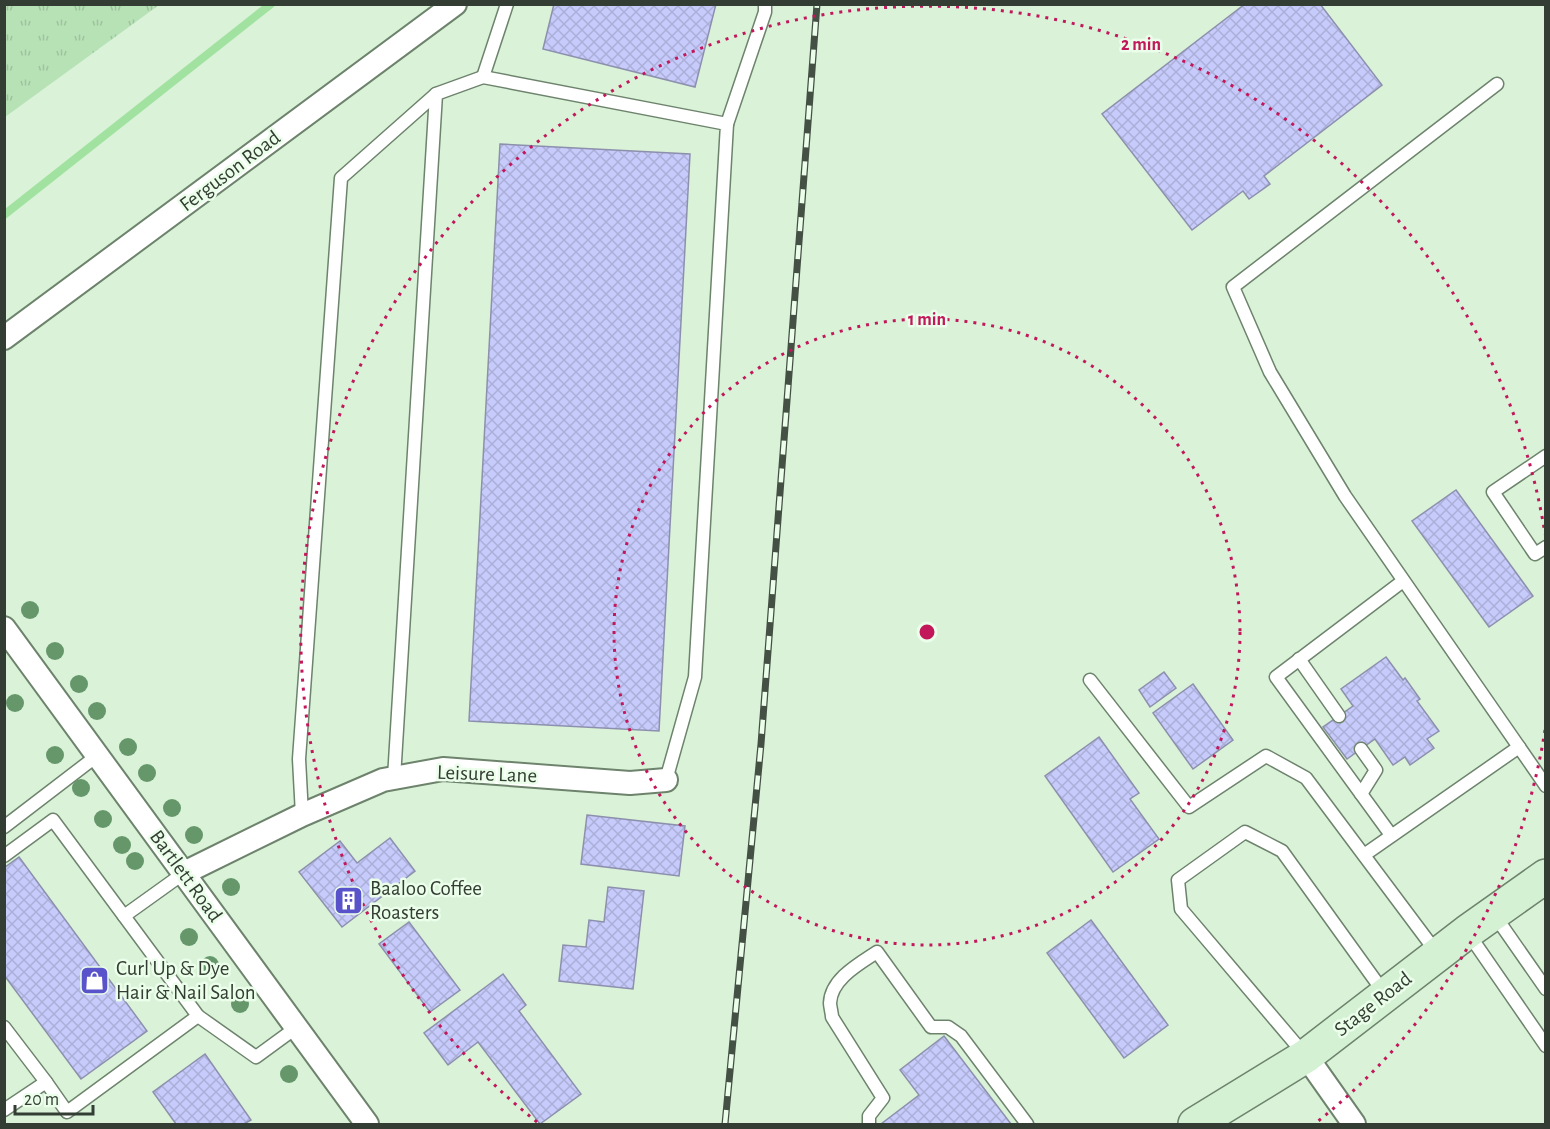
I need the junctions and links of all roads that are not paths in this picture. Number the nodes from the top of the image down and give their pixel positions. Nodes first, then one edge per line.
1 (455, 4) edge
2 (507, 4) edge
3 (765, 4) edge
4 (483, 77) junction
5 (1497, 84) dead end
6 (436, 93) junction
7 (727, 124) junction
8 (4, 338) edge
9 (1545, 456) edge
10 (1545, 547) edge
11 (1403, 581) junction
12 (4, 628) edge
13 (1299, 659) junction
14 (1090, 680) dead end
15 (1339, 716) dead end
16 (1519, 747) junction
17 (1361, 749) dead end
18 (98, 755) junction
19 (394, 778) junction
20 (666, 780) joint
21 (1545, 786) edge
22 (1361, 794) junction
23 (302, 815) junction
24 (4, 827) edge
25 (1391, 836) junction
26 (1364, 855) junction
27 (4, 856) edge
28 (184, 873) junction
29 (1545, 876) edge
30 (1494, 913) junction
31 (124, 916) junction
32 (1467, 932) junction
33 (1438, 954) junction
34 (1545, 989) edge
35 (1385, 995) junction
36 (198, 1016) junction
37 (4, 1027) edge
38 (297, 1028) junction
39 (1545, 1046) edge
40 (1306, 1056) junction
41 (46, 1082) junction
42 (4, 1110) edge
43 (368, 1125) edge
44 (869, 1125) edge
45 (1027, 1125) edge
46 (1196, 1125) edge
47 (1354, 1125) edge

1 - 8 street, Ferguson Road
2 - 4 lane
3 - 7 lane
4 - 6 lane
4 - 7 lane
5 - 11 lane
6 - 19 lane
6 - 23 lane
7 - 20 lane
9 - 10 lane
11 - 13 lane
11 - 16 lane
12 - 18 street, Bartlett Road
13 - 15 lane
13 - 22 lane
14 - 26 lane
16 - 21 lane
16 - 25 lane
17 - 22 lane
18 - 24 lane
18 - 28 street, Bartlett Road
19 - 20 street, Leisure Lane
19 - 23 street, Leisure Lane
22 - 25 lane
23 - 28 street, Leisure Lane
25 - 26 lane
26 - 33 lane
27 - 31 lane
28 - 31 lane
28 - 38 street, Bartlett Road
29 - 30 main road, Stage Road
30 - 32 main road, Stage Road
30 - 34 lane
31 - 36 lane
32 - 33 main road, Stage Road
32 - 39 lane
33 - 35 main road, Stage Road
35 - 40 main road, Stage Road
35 - 40 lane
36 - 38 lane
36 - 41 lane
37 - 41 lane
38 - 43 street, Bartlett Road
40 - 46 main road, Stage Road
40 - 47 street
41 - 42 lane
44 - 45 lane

